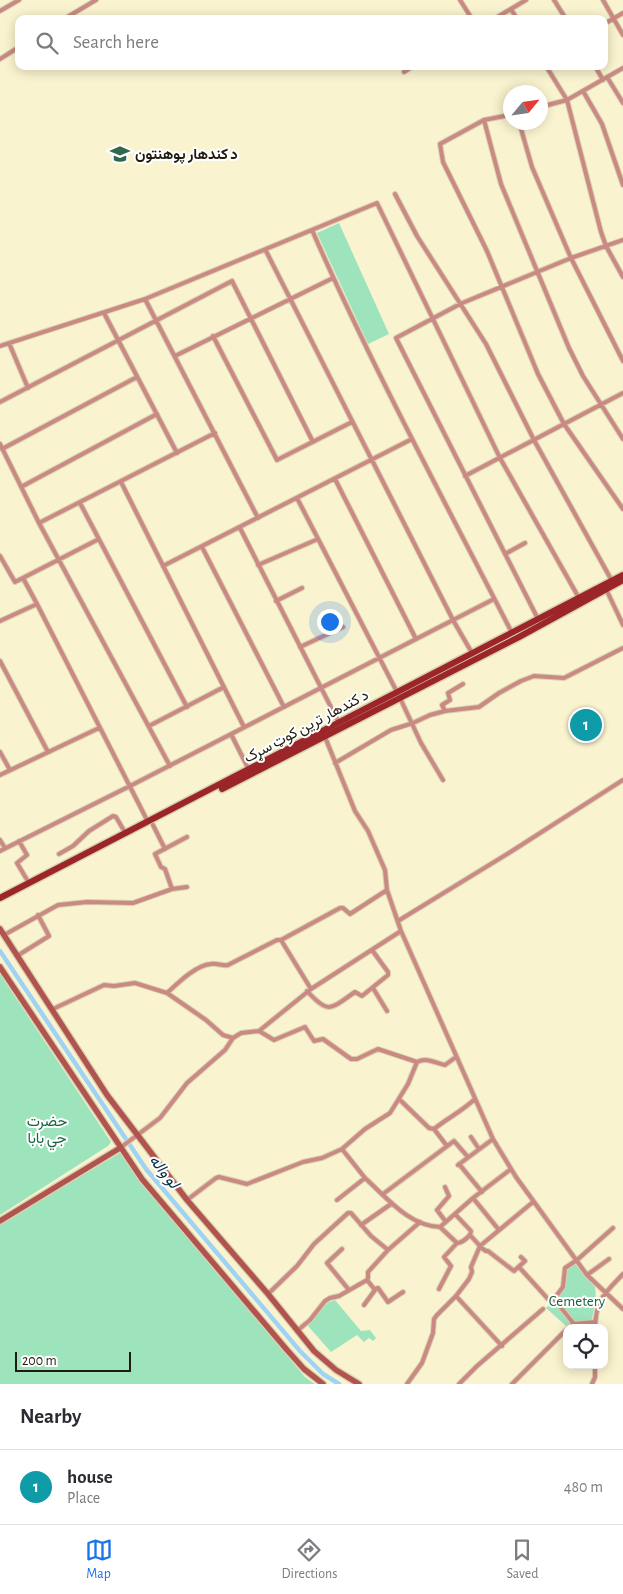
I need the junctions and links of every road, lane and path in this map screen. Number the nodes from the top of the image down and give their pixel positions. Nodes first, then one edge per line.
1 (19, 0) edge
2 (96, 0) edge
3 (460, 0) edge
4 (526, 0) edge
5 (554, 0) edge
6 (603, 0) edge
7 (511, 9) junction
8 (0, 11) edge
9 (623, 13) edge
10 (71, 15) edge
11 (469, 15) edge
12 (501, 15) edge
13 (515, 15) edge
14 (563, 15) edge
15 (614, 19) junction
16 (608, 22) edge
17 (623, 35) edge
18 (15, 50) edge
19 (0, 59) edge
20 (623, 68) edge
21 (407, 70) edge
22 (548, 70) edge
23 (598, 70) edge
24 (404, 72) dead end
25 (605, 79) junction
26 (583, 91) junction
27 (567, 100) junction
28 (623, 103) edge
29 (548, 105) edge
30 (503, 116) edge
31 (484, 120) junction
32 (521, 130) edge
33 (623, 185) edge
34 (395, 194) dead end
35 (312, 230) junction
36 (623, 240) edge
37 (606, 246) junction
38 (266, 251) junction
39 (571, 258) junction
40 (538, 272) junction
41 (623, 277) edge
42 (333, 278) junction
43 (502, 287) junction
44 (289, 298) junction
45 (145, 300) junction
46 (460, 304) junction
47 (104, 313) junction
48 (252, 318) junction
49 (434, 318) junction
50 (156, 320) junction
51 (213, 336) junction
52 (118, 340) junction
53 (9, 343) junction
54 (0, 346) edge
55 (176, 356) junction
56 (623, 361) edge
57 (137, 377) junction
58 (28, 388) junction
59 (623, 393) edge
60 (0, 402) edge
61 (601, 405) junction
62 (157, 414) junction
63 (352, 422) junction
64 (564, 424) junction
65 (215, 433) junction
66 (412, 439) junction
67 (623, 439) edge
68 (534, 440) junction
69 (313, 442) junction
70 (1, 446) edge
71 (177, 453) junction
72 (500, 458) junction
73 (371, 459) junction
74 (465, 476) junction
75 (335, 479) junction
76 (121, 482) junction
77 (21, 487) junction
78 (297, 498) junction
79 (80, 502) junction
80 (623, 509) edge
81 (258, 518) junction
82 (39, 524) junction
83 (240, 528) junction
84 (99, 539) junction
85 (318, 539) junction
86 (525, 543) dead end
87 (202, 548) junction
88 (505, 554) junction
89 (0, 556) edge
90 (59, 560) junction
91 (258, 565) junction
92 (163, 566) junction
93 (623, 575) edge
94 (23, 578) junction
95 (623, 580) edge
96 (612, 581) junction
97 (302, 588) dead end
98 (606, 589) junction
99 (579, 598) junction
100 (494, 599) junction
101 (276, 601) junction
102 (37, 604) junction
103 (453, 620) junction
104 (538, 620) junction
105 (0, 621) edge
106 (623, 624) edge
107 (343, 627) dead end
108 (522, 631) junction
109 (512, 633) junction
110 (416, 639) junction
111 (300, 647) junction
112 (623, 648) edge
113 (472, 654) junction
114 (379, 658) junction
115 (0, 661) edge
116 (463, 684) dead end
117 (224, 687) junction
118 (321, 688) junction
119 (399, 695) junction
120 (187, 707) junction
121 (284, 707) junction
122 (445, 710) junction
123 (339, 723) junction
124 (413, 723) junction
125 (150, 726) junction
126 (244, 727) junction
127 (99, 728) junction
128 (231, 734) junction
129 (325, 737) junction
130 (0, 752) edge
131 (48, 752) junction
132 (335, 763) junction
133 (170, 766) junction
134 (10, 770) junction
135 (250, 772) junction
136 (0, 775) edge
137 (443, 780) dead end
138 (623, 780) edge
139 (130, 786) junction
140 (151, 824) junction
141 (126, 834) junction
142 (187, 837) dead end
143 (0, 840) edge
144 (19, 842) junction
145 (5, 848) junction
146 (165, 849) junction
147 (0, 851) edge
148 (59, 854) dead end
149 (29, 884) junction
150 (186, 887) dead end
151 (172, 889) junction
152 (387, 890) junction
153 (0, 898) edge
154 (0, 902) edge
155 (38, 915) junction
156 (398, 921) junction
157 (2, 932) edge
158 (401, 932) junction
159 (281, 940) junction
160 (372, 950) junction
161 (17, 956) junction
162 (0, 967) edge
163 (373, 988) junction
164 (309, 990) junction
165 (167, 993) junction
166 (52, 1009) junction
167 (387, 1011) dead end
168 (259, 1031) junction
169 (233, 1038) junction
170 (456, 1057) junction
171 (417, 1062) junction
172 (399, 1099) junction
173 (475, 1099) junction
174 (434, 1129) junction
175 (137, 1136) junction
176 (471, 1136) dead end
177 (494, 1139) junction
178 (121, 1146) junction
179 (447, 1146) junction
180 (342, 1149) junction
181 (479, 1149) junction
182 (468, 1157) junction
183 (511, 1169) junction
184 (366, 1178) junction
185 (445, 1187) dead end
186 (482, 1192) junction
187 (383, 1194) junction
188 (473, 1198) junction
189 (187, 1200) junction
190 (337, 1200) dead end
191 (533, 1202) junction
192 (392, 1204) junction
193 (456, 1214) junction
194 (0, 1220) edge
195 (420, 1222) junction
196 (446, 1222) junction
197 (361, 1225) junction
198 (440, 1227) junction
199 (613, 1228) dead end
200 (499, 1230) junction
201 (470, 1235) junction
202 (457, 1243) junction
203 (480, 1247) junction
204 (342, 1249) dead end
205 (388, 1250) junction
206 (521, 1257) dead end
207 (609, 1259) dead end
208 (577, 1260) junction
209 (519, 1267) junction
210 (587, 1274) junction
211 (623, 1274) edge
212 (366, 1280) junction
213 (375, 1289) junction
214 (439, 1289) dead end
215 (349, 1290) junction
216 (403, 1292) dead end
217 (606, 1292) junction
218 (268, 1294) junction
219 (456, 1296) junction
220 (554, 1299) junction
221 (364, 1305) dead end
222 (543, 1309) dead end
223 (623, 1309) edge
224 (595, 1322) joint
225 (574, 1324) joint
226 (296, 1331) junction
227 (563, 1332) edge
228 (502, 1346) junction
229 (596, 1369) edge
230 (323, 1384) edge
231 (359, 1384) edge
232 (407, 1384) edge
233 (459, 1384) edge
234 (512, 1384) edge
235 (592, 1384) edge

1 - 8 street
2 - 10 street
3 - 11 street
4 - 7 street
5 - 14 street
6 - 15 street
7 - 12 street
7 - 13 street
9 - 15 street
15 - 16 street
15 - 17 street
18 - 19 street
20 - 25 street
21 - 24 street
22 - 27 street
23 - 25 street
25 - 26 street
25 - 28 street
26 - 27 street
26 - 33 street
27 - 29 street
27 - 37 street
30 - 31 street
31 - 40 street
31 - 43 street
32 - 39 street
34 - 46 street
35 - 38 street
35 - 42 street
35 - 49 street
36 - 37 street
37 - 39 street
37 - 41 street
38 - 44 street
38 - 45 street
39 - 40 street
39 - 56 street
40 - 43 street
40 - 61 street
42 - 44 street
42 - 66 street
43 - 46 street
43 - 64 street
44 - 48 street
44 - 63 street
45 - 47 street
45 - 50 street
46 - 49 street
46 - 68 street
47 - 52 street
47 - 53 street
48 - 50 street
48 - 51 street
48 - 69 street
49 - 72 street
49 - 74 street
50 - 52 street
50 - 55 street
51 - 55 street
51 - 69 street
52 - 57 street
52 - 58 street
53 - 54 street
53 - 58 street
55 - 65 street
57 - 62 street
57 - 70 street
58 - 60 street
59 - 61 street
61 - 64 street
61 - 67 street
62 - 71 street
62 - 77 street
63 - 69 street
63 - 73 street
64 - 68 street
64 - 80 street
65 - 71 street
65 - 81 street
66 - 73 street
66 - 100 street
68 - 72 street
68 - 96 street
70 - 77 street
71 - 76 street
72 - 74 street
72 - 99 street
73 - 75 street
73 - 103 street
74 - 88 street
75 - 78 street
75 - 110 street
76 - 79 street
76 - 92 street
77 - 82 street
78 - 81 street
78 - 85 street
79 - 82 street
79 - 84 street
81 - 83 street
82 - 90 street
83 - 87 street
83 - 91 street
84 - 90 street
84 - 120 street
85 - 91 street
85 - 114 street
86 - 88 street
87 - 92 street
87 - 121 street
88 - 104 street
89 - 94 street
90 - 94 street
90 - 125 street
91 - 101 street
92 - 117 street
93 - 96 main road, د کندهار ترين کوټ سړک
94 - 102 street
95 - 98 main road, د کندهار ترين کوټ سړک
96 - 99 main road, د کندهار ترين کوټ سړک
97 - 101 street
98 - 106 street
98 - 108 main road, د کندهار ترين کوټ سړک
99 - 104 main road, د کندهار ترين کوټ سړک
100 - 103 street
100 - 109 street
101 - 111 street
102 - 105 street
102 - 127 street
103 - 110 street
103 - 113 street
104 - 108 main road, د کندهار ترين کوټ سړک
107 - 111 street
108 - 109 main road, د کندهار ترين کوټ سړک
108 - 119 main road, د کندهار ترين کوټ سړک
109 - 113 main road, د کندهار ترين کوټ سړک
110 - 114 street
111 - 118 street
112 - 122 street
113 - 119 main road, د کندهار ترين کوټ سړک
114 - 118 street
114 - 119 street
115 - 131 street
116 - 122 street
117 - 120 street
117 - 126 street
118 - 121 street
118 - 123 street
119 - 123 main road, د کندهار ترين کوټ سړک
119 - 124 street
119 - 129 main road, د کندهار ترين کوټ سړک
120 - 125 street
121 - 126 street
122 - 124 street
123 - 135 main road, د کندهار ترين کوټ سړک
124 - 132 street
124 - 137 street
125 - 133 street
126 - 128 street
127 - 131 street
127 - 139 street
128 - 133 street
128 - 135 street
129 - 132 street
129 - 135 main road, د کندهار ترين کوټ سړک
130 - 134 street
131 - 134 street
132 - 152 street
133 - 139 street
134 - 136 street
135 - 140 main road, د کندهار ترين کوټ سړک
138 - 156 street
139 - 140 street
139 - 144 street
140 - 141 main road, د کندهار ترين کوټ سړک
140 - 146 street
140 - 154 main road, د کندهار ترين کوټ سړک
141 - 148 street
141 - 149 main road, د کندهار ترين کوټ سړک
142 - 146 street
143 - 145 street
144 - 145 street
144 - 149 street
145 - 147 street
146 - 151 street
149 - 153 main road, د کندهار ترين کوټ سړک
150 - 151 street
151 - 155 street
152 - 156 street
152 - 159 street
155 - 157 street
155 - 161 street
156 - 158 street
157 - 161 street
158 - 160 street
158 - 170 street
159 - 164 street
159 - 165 street
160 - 163 street
160 - 164 street
161 - 166 street
162 - 178 street
163 - 164 street
163 - 167 street
164 - 168 street
165 - 166 street
165 - 169 street
166 - 175 street
168 - 169 street
168 - 171 street
169 - 175 street
170 - 171 street
170 - 173 street
171 - 172 street
172 - 174 street
172 - 180 street
173 - 174 street
173 - 177 street
174 - 179 street
175 - 178 street
175 - 189 street
176 - 181 street
177 - 181 street
177 - 183 street
178 - 194 street
178 - 230 street
179 - 182 street
179 - 187 street
180 - 184 street
180 - 189 street
181 - 182 street
182 - 186 street
183 - 186 street
183 - 191 street
184 - 187 street
184 - 190 street
185 - 196 street
186 - 188 street
187 - 192 street
188 - 193 street
188 - 200 street
189 - 218 street
191 - 200 street
191 - 208 street
192 - 195 street
192 - 197 street
193 - 196 street
193 - 201 street
195 - 198 street
195 - 205 street
196 - 198 street
197 - 205 street
197 - 218 street
198 - 202 street
199 - 208 street
200 - 203 street
201 - 202 street
201 - 203 street
202 - 214 street
203 - 209 street
203 - 219 street
204 - 215 street
205 - 212 street
206 - 209 street
207 - 210 street
208 - 210 street
208 - 220 street
209 - 220 street
210 - 217 street
211 - 217 street
212 - 213 street
212 - 215 street
213 - 216 street
213 - 221 street
215 - 226 street
217 - 223 street
217 - 224 street
218 - 226 street
219 - 228 street
219 - 232 street
220 - 225 street
222 - 228 street
224 - 225 street
226 - 231 street
227 - 234 street
228 - 233 street
229 - 235 street

